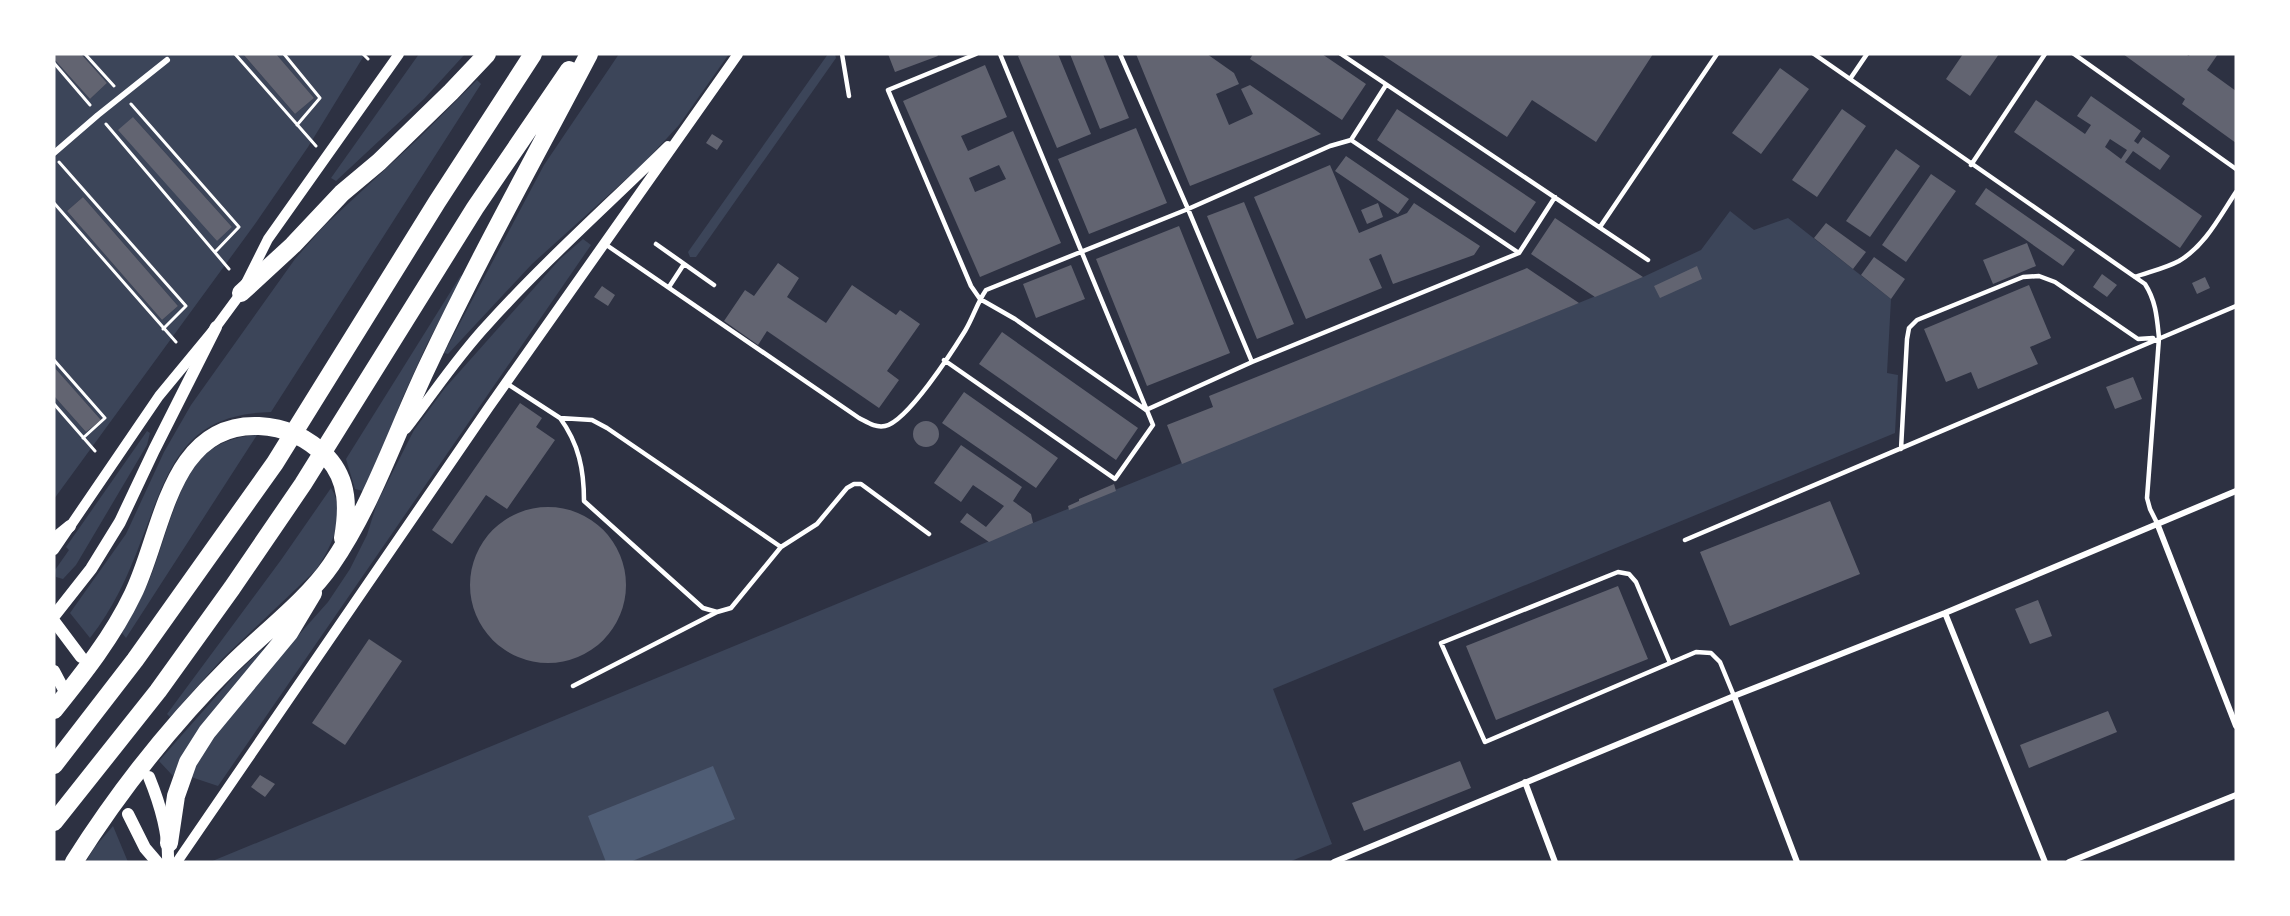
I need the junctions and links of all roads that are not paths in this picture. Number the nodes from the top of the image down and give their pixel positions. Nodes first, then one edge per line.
1 (399, 54) edge
2 (487, 54) edge
3 (533, 54) edge
4 (580, 54) edge
5 (589, 54) edge
6 (738, 54) edge
7 (842, 54) edge
8 (976, 54) edge
9 (1000, 54) edge
10 (1120, 54) edge
11 (1341, 54) edge
12 (1717, 54) edge
13 (1814, 54) edge
14 (1867, 54) edge
15 (2045, 54) edge
16 (2074, 54) edge
17 (167, 60) dead end
18 (1850, 79) junction
19 (1386, 85) junction
20 (849, 96) dead end
21 (687, 127) junction
22 (1352, 140) junction
23 (54, 155) edge
24 (1971, 165) junction
25 (2236, 169) edge
26 (2236, 192) edge
27 (1555, 197) junction
28 (1188, 209) junction
29 (1600, 227) junction
30 (604, 244) junction
31 (656, 244) dead end
32 (1080, 252) junction
33 (1519, 253) junction
34 (1647, 260) dead end
35 (684, 264) junction
36 (2135, 277) junction
37 (714, 285) dead end
38 (669, 287) junction
39 (242, 293) junction
40 (980, 299) junction
41 (2236, 306) edge
42 (216, 327) junction
43 (2159, 338) junction
44 (944, 360) junction
45 (1252, 362) junction
46 (506, 383) junction
47 (1146, 410) junction
48 (560, 418) junction
49 (393, 446) junction
50 (1901, 449) junction
51 (2236, 491) edge
52 (2157, 523) junction
53 (70, 526) junction
54 (929, 534) dead end
55 (54, 538) edge
56 (1685, 540) dead end
57 (781, 547) junction
58 (54, 550) edge
59 (339, 552) junction
60 (319, 580) junction
61 (717, 612) junction
62 (1945, 613) junction
63 (54, 616) edge
64 (54, 621) edge
65 (81, 657) dead end
66 (1670, 663) junction
67 (54, 672) edge
68 (573, 686) dead end
69 (63, 688) dead end
70 (1734, 696) junction
71 (54, 710) edge
72 (2236, 726) edge
73 (56, 763) edge
74 (149, 777) dead end
75 (1525, 782) junction
76 (2236, 795) edge
77 (128, 814) dead end
78 (54, 822) edge
79 (169, 843) junction
80 (74, 862) edge
81 (156, 862) edge
82 (168, 862) edge
83 (177, 862) edge
84 (1334, 862) edge
85 (1555, 862) edge
86 (1797, 862) edge
87 (2045, 862) edge
88 (2069, 862) edge

1 - 39 street
2 - 39 highway
3 - 73 highway
4 - 78 highway
5 - 49 highway
6 - 21 street
7 - 20 lane
8 - 40 lane
9 - 32 lane
10 - 28 lane
11 - 19 lane
12 - 29 lane
13 - 18 lane
14 - 18 lane
15 - 24 lane
16 - 25 lane
17 - 23 street
18 - 24 lane
19 - 22 lane
19 - 27 lane
21 - 30 street
21 - 49 street
22 - 28 lane
22 - 33 lane
24 - 36 lane
26 - 36 lane
27 - 29 lane
27 - 33 lane
28 - 32 lane
28 - 45 lane
29 - 34 lane
30 - 38 lane
30 - 46 street
31 - 35 lane
32 - 40 lane
32 - 47 lane
33 - 45 lane
35 - 37 lane
35 - 38 lane
36 - 43 lane
38 - 44 lane
39 - 42 street
40 - 44 lane
40 - 47 lane
41 - 43 lane
42 - 53 street
42 - 63 main road
43 - 50 lane
43 - 50 lane
43 - 52 lane
44 - 47 lane
45 - 47 lane
46 - 48 lane
46 - 83 street
48 - 57 lane
48 - 61 lane
49 - 59 highway
50 - 56 lane
51 - 52 street
52 - 62 street
52 - 72 street
53 - 55 main road
53 - 58 street
54 - 57 lane
57 - 61 lane
59 - 60 highway
59 - 71 highway
60 - 79 highway
60 - 80 highway
61 - 68 lane
62 - 70 street
62 - 87 street
64 - 65 main road
66 - 66 lane
66 - 70 lane
67 - 69 main road
70 - 75 street
70 - 86 street
74 - 79 main road
75 - 84 street
75 - 85 street
76 - 88 street
77 - 81 main road
79 - 82 main road

